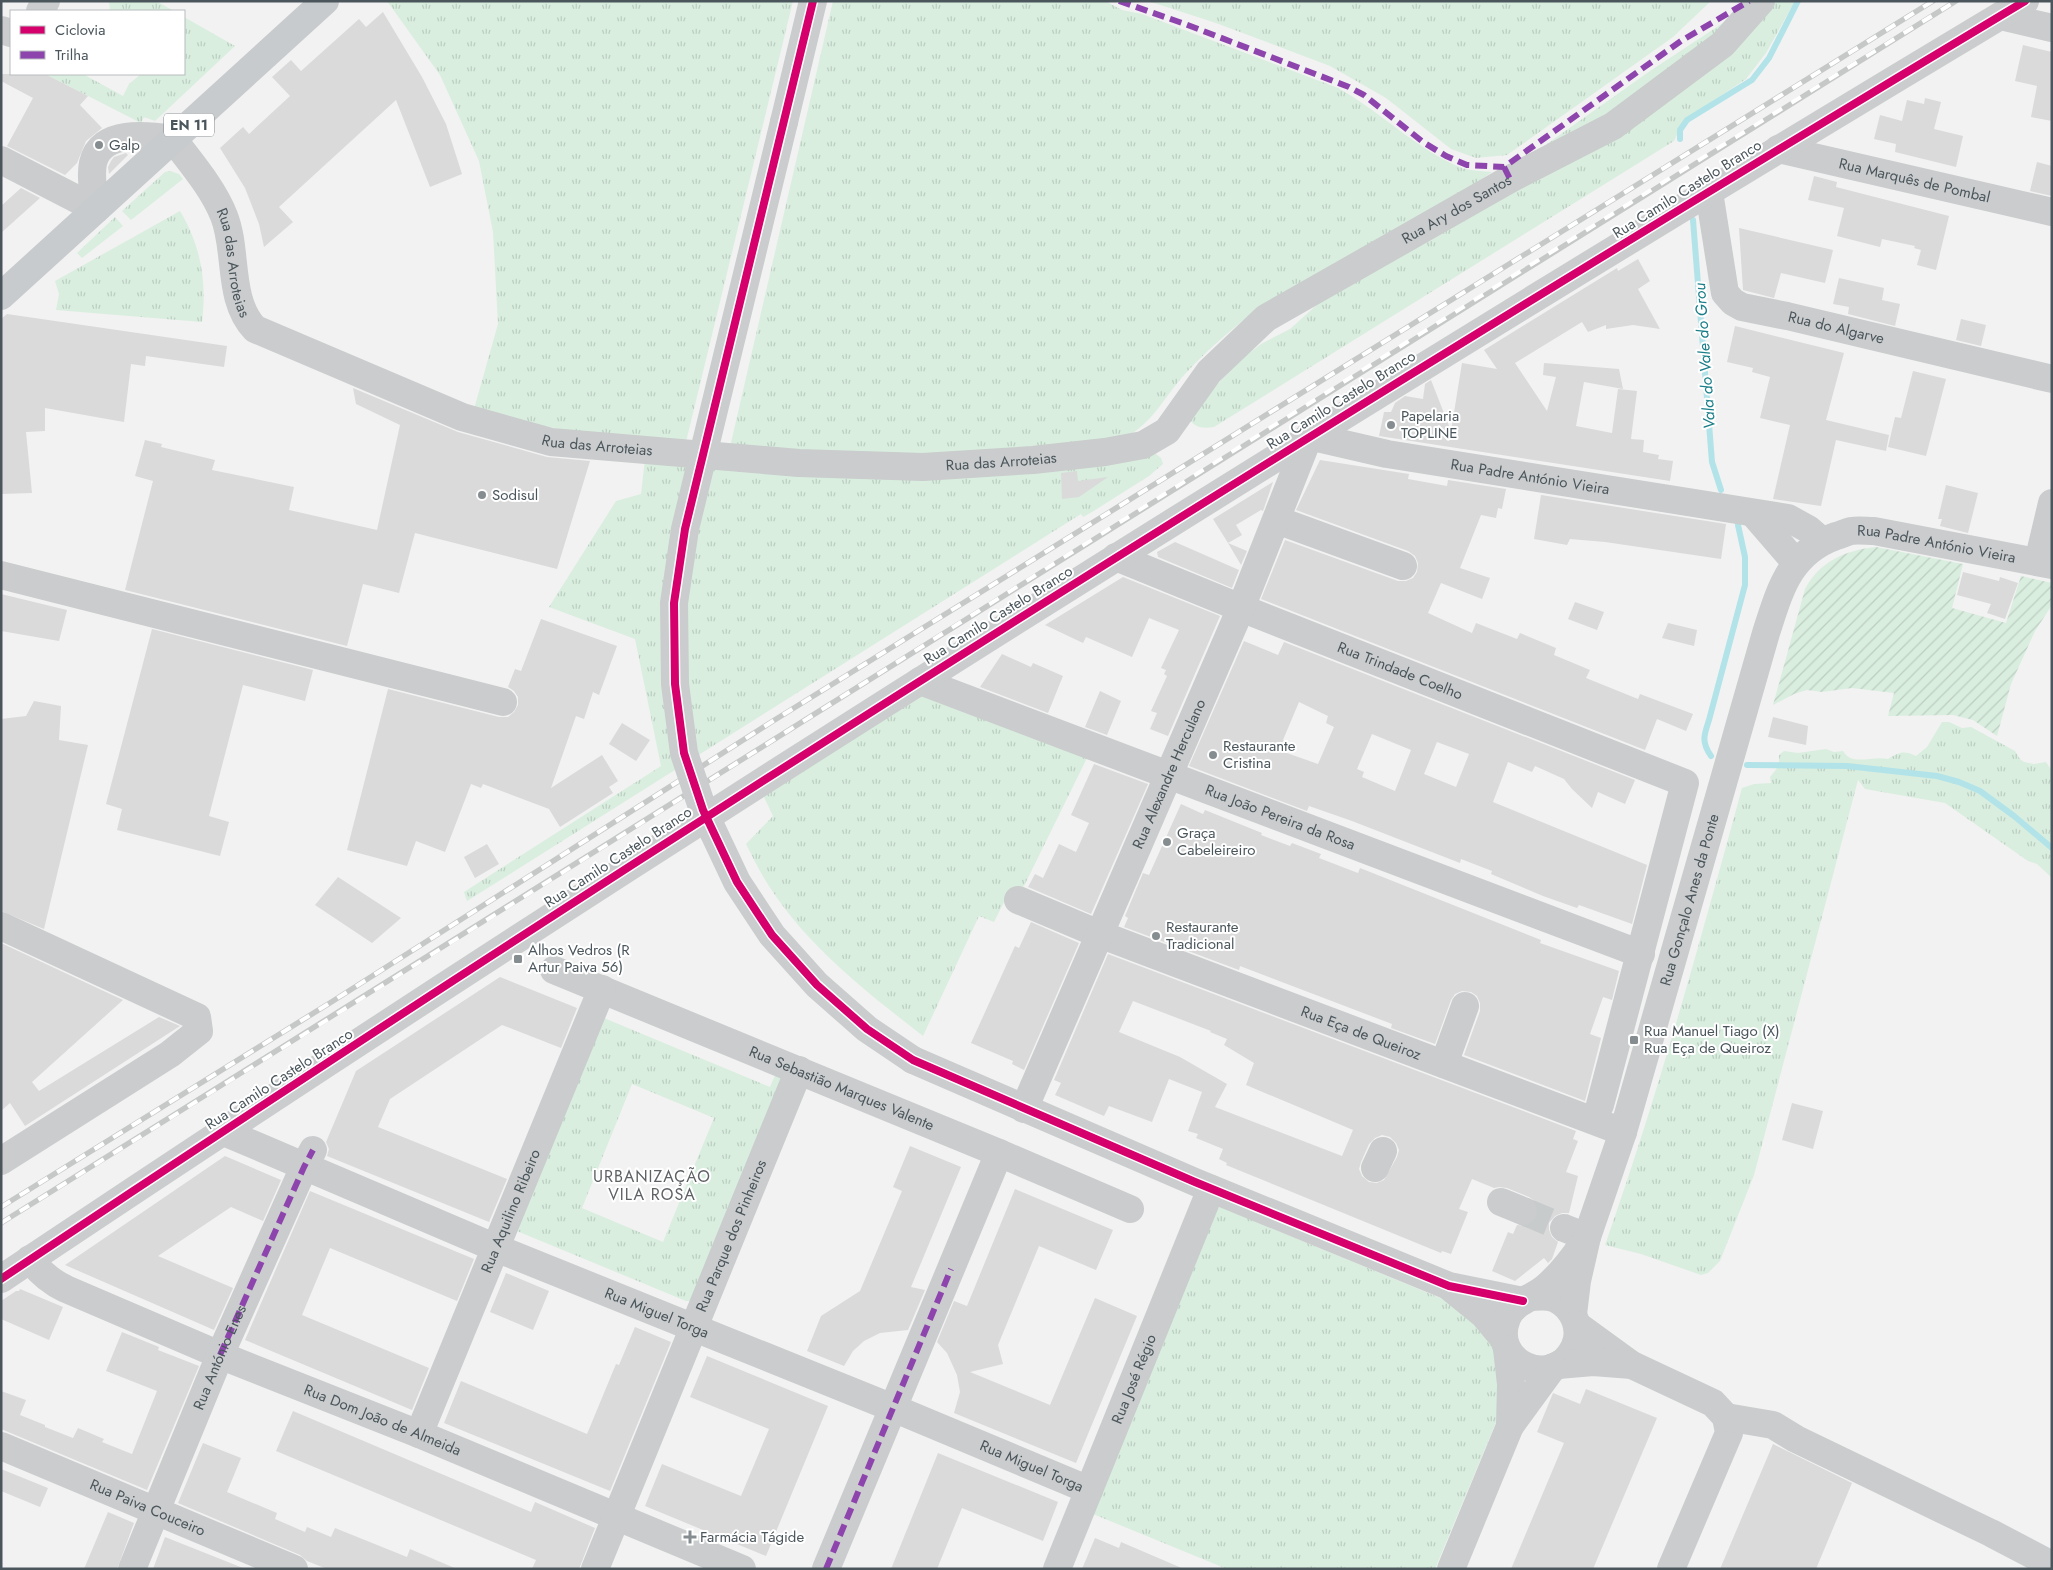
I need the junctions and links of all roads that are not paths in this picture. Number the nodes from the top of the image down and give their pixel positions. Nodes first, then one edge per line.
1 (325, 1) edge
2 (813, 1) edge
3 (1761, 1) edge
4 (2025, 1) edge
5 (2002, 16) junction
6 (2052, 28) edge
7 (174, 139) junction
8 (1778, 149) junction
9 (1, 160) edge
10 (1709, 192) junction
11 (96, 209) junction
12 (2052, 212) edge
13 (1, 296) edge
14 (2052, 379) edge
15 (1167, 431) joint
16 (1309, 436) junction
17 (2052, 503) edge
18 (1753, 512) junction
19 (1277, 520) junction
20 (1822, 541) junction
21 (1116, 557) junction
22 (1796, 563) junction
23 (2045, 564) edge
24 (1403, 566) dead end
25 (1, 575) edge
26 (1241, 608) junction
27 (920, 681) junction
28 (503, 702) dead end
29 (1169, 775) junction
30 (1018, 900) dead end
31 (1, 926) edge
32 (1099, 934) junction
33 (1641, 954) junction
34 (554, 970) dead end
35 (602, 989) junction
36 (1465, 1006) dead end
37 (1444, 1064) junction
38 (799, 1070) junction
39 (1600, 1105) dead end
40 (1024, 1109) junction
41 (224, 1132) junction
42 (1623, 1132) junction
43 (999, 1153) junction
44 (308, 1158) junction
45 (1, 1160) edge
46 (1211, 1189) junction
47 (1130, 1210) dead end
48 (1576, 1233) junction
49 (496, 1248) junction
50 (30, 1259) junction
51 (1, 1278) edge
52 (1449, 1286) junction
53 (1528, 1299) junction
54 (1575, 1319) junction
55 (694, 1328) junction
56 (1506, 1344) junction
57 (220, 1355) junction
58 (1632, 1365) junction
59 (1555, 1366) junction
60 (893, 1408) junction
61 (1726, 1417) junction
62 (1510, 1426) junction
63 (419, 1434) junction
64 (1, 1446) edge
65 (1089, 1490) junction
66 (156, 1511) junction
67 (618, 1516) junction
68 (2052, 1565) edge
69 (132, 1569) edge
70 (294, 1569) edge
71 (596, 1569) edge
72 (742, 1569) edge
73 (826, 1569) edge
74 (1057, 1569) edge
75 (1451, 1569) edge
76 (1671, 1569) edge

1 - 7 main road, EN 11
2 - 40 street, bridge
3 - 15 street, Rua Ary dos Santos
4 - 5 street, Rua Camilo Castelo Branco
5 - 6 street
5 - 8 street, Rua Camilo Castelo Branco
7 - 11 main road, EN 11
7 - 11 street
7 - 15 street, Rua das Arroteias
8 - 10 street, Rua Camilo Castelo Branco
8 - 12 street, Rua Marquês de Pombal
9 - 11 street
10 - 14 street, Rua do Algarve
10 - 16 street, Rua Camilo Castelo Branco
11 - 13 main road, EN 11
16 - 18 street, Rua Padre António Vieira
16 - 19 street, Rua Alexandre Herculano
16 - 21 street, Rua Camilo Castelo Branco
17 - 23 street
18 - 20 street, Rua Padre António Vieira
18 - 22 street
19 - 24 street
19 - 26 street, Rua Alexandre Herculano
20 - 22 street, Rua Padre António Vieira
20 - 23 street, Rua Padre António Vieira
21 - 26 street, Rua Trindade Coelho
21 - 27 street, Rua Camilo Castelo Branco
22 - 42 street, Rua Gonçalo Anes da Ponte
25 - 28 street
26 - 29 street, Rua Alexandre Herculano
26 - 33 street, Rua Trindade Coelho
27 - 29 street, Rua João Pereira da Rosa
27 - 41 street, Rua Camilo Castelo Branco
29 - 32 street, Rua Alexandre Herculano
29 - 33 street, Rua João Pereira da Rosa
30 - 32 street, Rua Eça de Queiroz
31 - 45 street
32 - 37 street, Rua Eça de Queiroz
32 - 40 street, Rua Alexandre Herculano
33 - 39 street
34 - 35 street, Rua Sebastião Marques Valente
35 - 38 street, Rua Sebastião Marques Valente
35 - 49 street, Rua Aquilino Ribeiro
36 - 37 street
37 - 42 street, Rua Eça de Queiroz
38 - 43 street, Rua Sebastião Marques Valente
38 - 55 street, Rua Parque dos Pinheiros
40 - 46 street
41 - 44 street, Rua Miguel Torga
41 - 50 street, Rua Camilo Castelo Branco
42 - 48 street, Rua Gonçalo Anes da Ponte
43 - 47 street, Rua Sebastião Marques Valente
43 - 60 street
44 - 49 street, Rua Miguel Torga
44 - 57 street, Rua António Enes
46 - 52 street
46 - 65 street, Rua José Régio
48 - 53 street
48 - 54 street
49 - 55 street, Rua Miguel Torga
49 - 63 street, Rua Aquilino Ribeiro
50 - 51 street, Rua Camilo Castelo Branco
50 - 57 street, Rua Dom João de Almeida
52 - 53 street
52 - 56 street
53 - 54 street
53 - 56 street
54 - 58 street
54 - 59 street
55 - 60 street, Rua Miguel Torga
55 - 67 street, Rua Parque dos Pinheiros
56 - 59 street
56 - 62 street
57 - 63 street, Rua Dom João de Almeida
57 - 66 street, Rua António Enes
58 - 59 street
58 - 61 street
59 - 62 street
60 - 65 street, Rua Miguel Torga
60 - 73 street
61 - 68 street
61 - 76 street
62 - 75 street
63 - 67 street, Rua Dom João de Almeida
64 - 66 street, Rua Paiva Couceiro
65 - 74 street, Rua José Régio
66 - 69 street, Rua António Enes
66 - 70 street, Rua Paiva Couceiro
67 - 71 street, Rua Parque dos Pinheiros
67 - 72 street, Rua Dom João de Almeida

